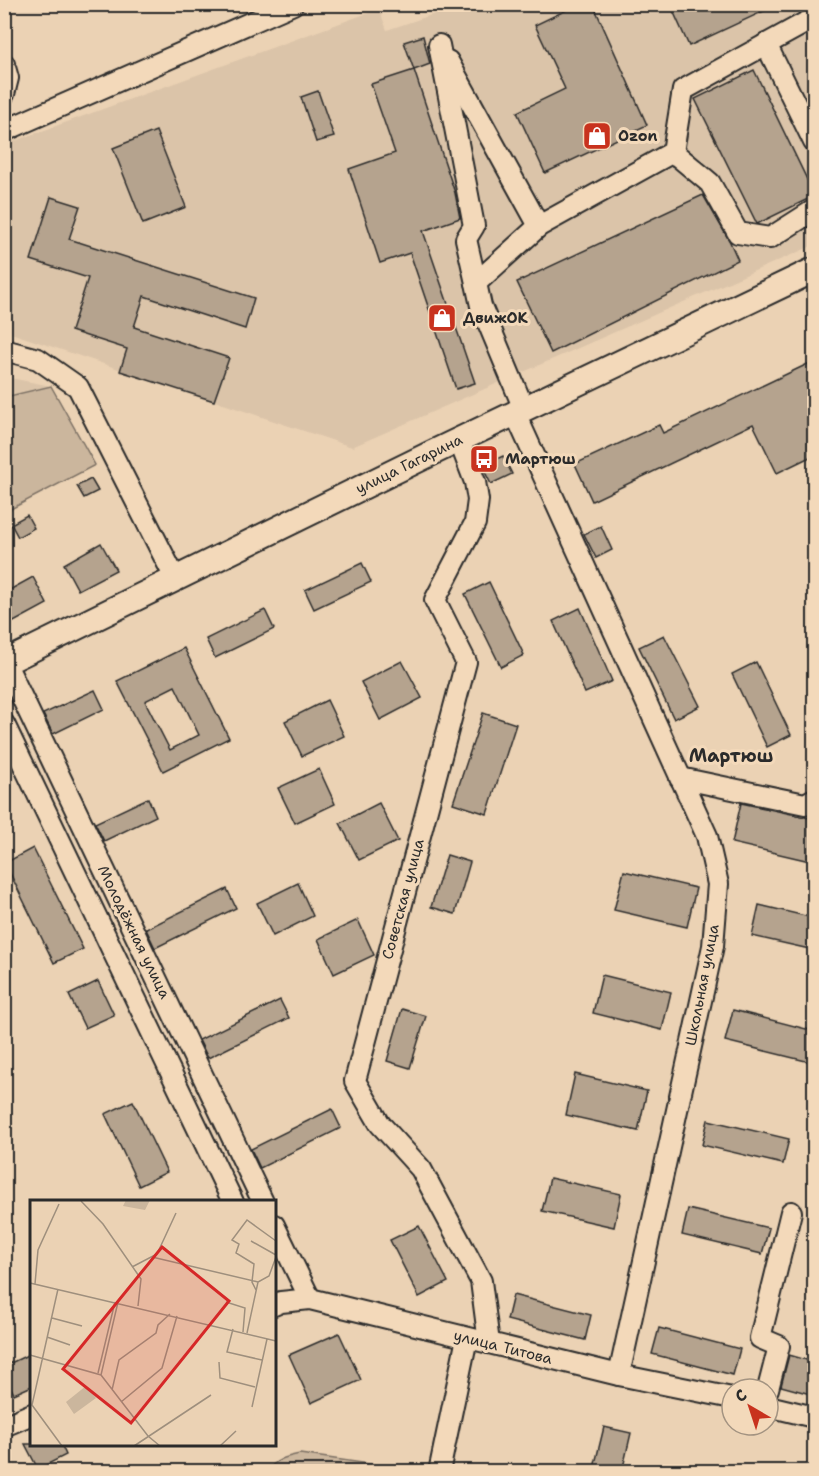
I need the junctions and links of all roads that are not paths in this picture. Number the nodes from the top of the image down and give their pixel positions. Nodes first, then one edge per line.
1 (293, 4) edge
2 (808, 21) edge
3 (766, 44) junction
4 (4, 64) edge
5 (4, 94) edge
6 (4, 131) edge
7 (814, 142) edge
8 (673, 152) junction
9 (814, 210) edge
10 (539, 226) junction
11 (814, 270) edge
12 (476, 283) junction
13 (4, 350) edge
14 (519, 411) junction
15 (459, 440) junction
16 (175, 578) junction
17 (5, 662) edge
18 (4, 724) edge
19 (680, 778) junction
20 (814, 799) edge
21 (232, 1200) edge
22 (262, 1200) edge
23 (791, 1212) dead end
24 (276, 1229) edge
25 (277, 1299) edge
26 (310, 1299) junction
27 (467, 1338) junction
28 (489, 1343) junction
29 (619, 1375) junction
30 (771, 1377) edge
31 (720, 1396) edge
32 (780, 1409) edge
33 (30, 1415) edge
34 (814, 1417) edge
35 (4, 1426) edge
36 (439, 1472) edge

1 - 6 street
2 - 3 street
3 - 7 street
3 - 8 street
4 - 5 street
8 - 9 street
8 - 10 street
10 - 12 street
10 - 12 street, Школьная улица
11 - 14 main road, улица Гагарина
12 - 14 street, Школьная улица
13 - 16 street
14 - 15 main road, улица Гагарина
14 - 19 street, Школьная улица
15 - 16 main road, улица Гагарина
15 - 28 street, Советская улица
16 - 17 main road, улица Гагарина
17 - 22 street, Молодёжная улица
18 - 21 street, Молодёжная улица
19 - 20 street
19 - 29 street, Школьная улица
23 - 30 street
24 - 26 street
25 - 26 street, улица Титова
26 - 27 street, улица Титова
27 - 28 street, улица Титова
27 - 36 street
28 - 29 street, улица Титова
29 - 31 street, улица Титова
32 - 34 street
33 - 35 street

